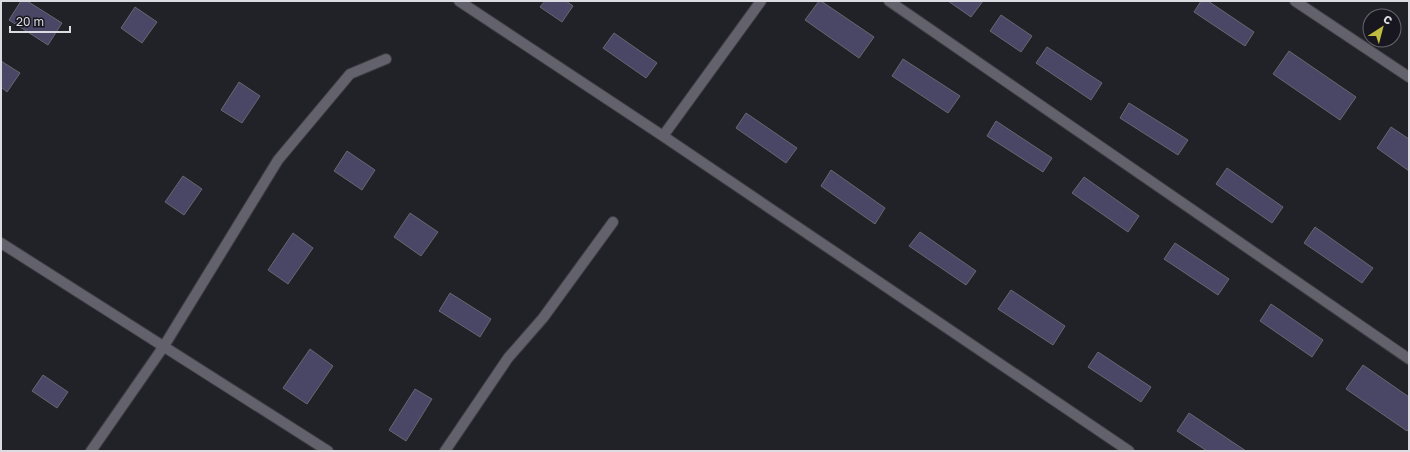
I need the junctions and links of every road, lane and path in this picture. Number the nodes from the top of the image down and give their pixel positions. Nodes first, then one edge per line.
1 (459, 1) edge
2 (761, 1) edge
3 (888, 1) edge
4 (1296, 1) edge
5 (386, 59) dead end
6 (1409, 77) edge
7 (663, 136) junction
8 (613, 222) dead end
9 (1, 243) edge
10 (164, 346) junction
11 (1409, 359) edge
12 (92, 451) edge
13 (328, 451) edge
14 (445, 451) edge
15 (1129, 451) edge

1 - 7 street
2 - 7 street
3 - 11 street
4 - 6 street
5 - 10 street
7 - 15 street
8 - 14 street
9 - 10 street
10 - 12 street
10 - 13 street

